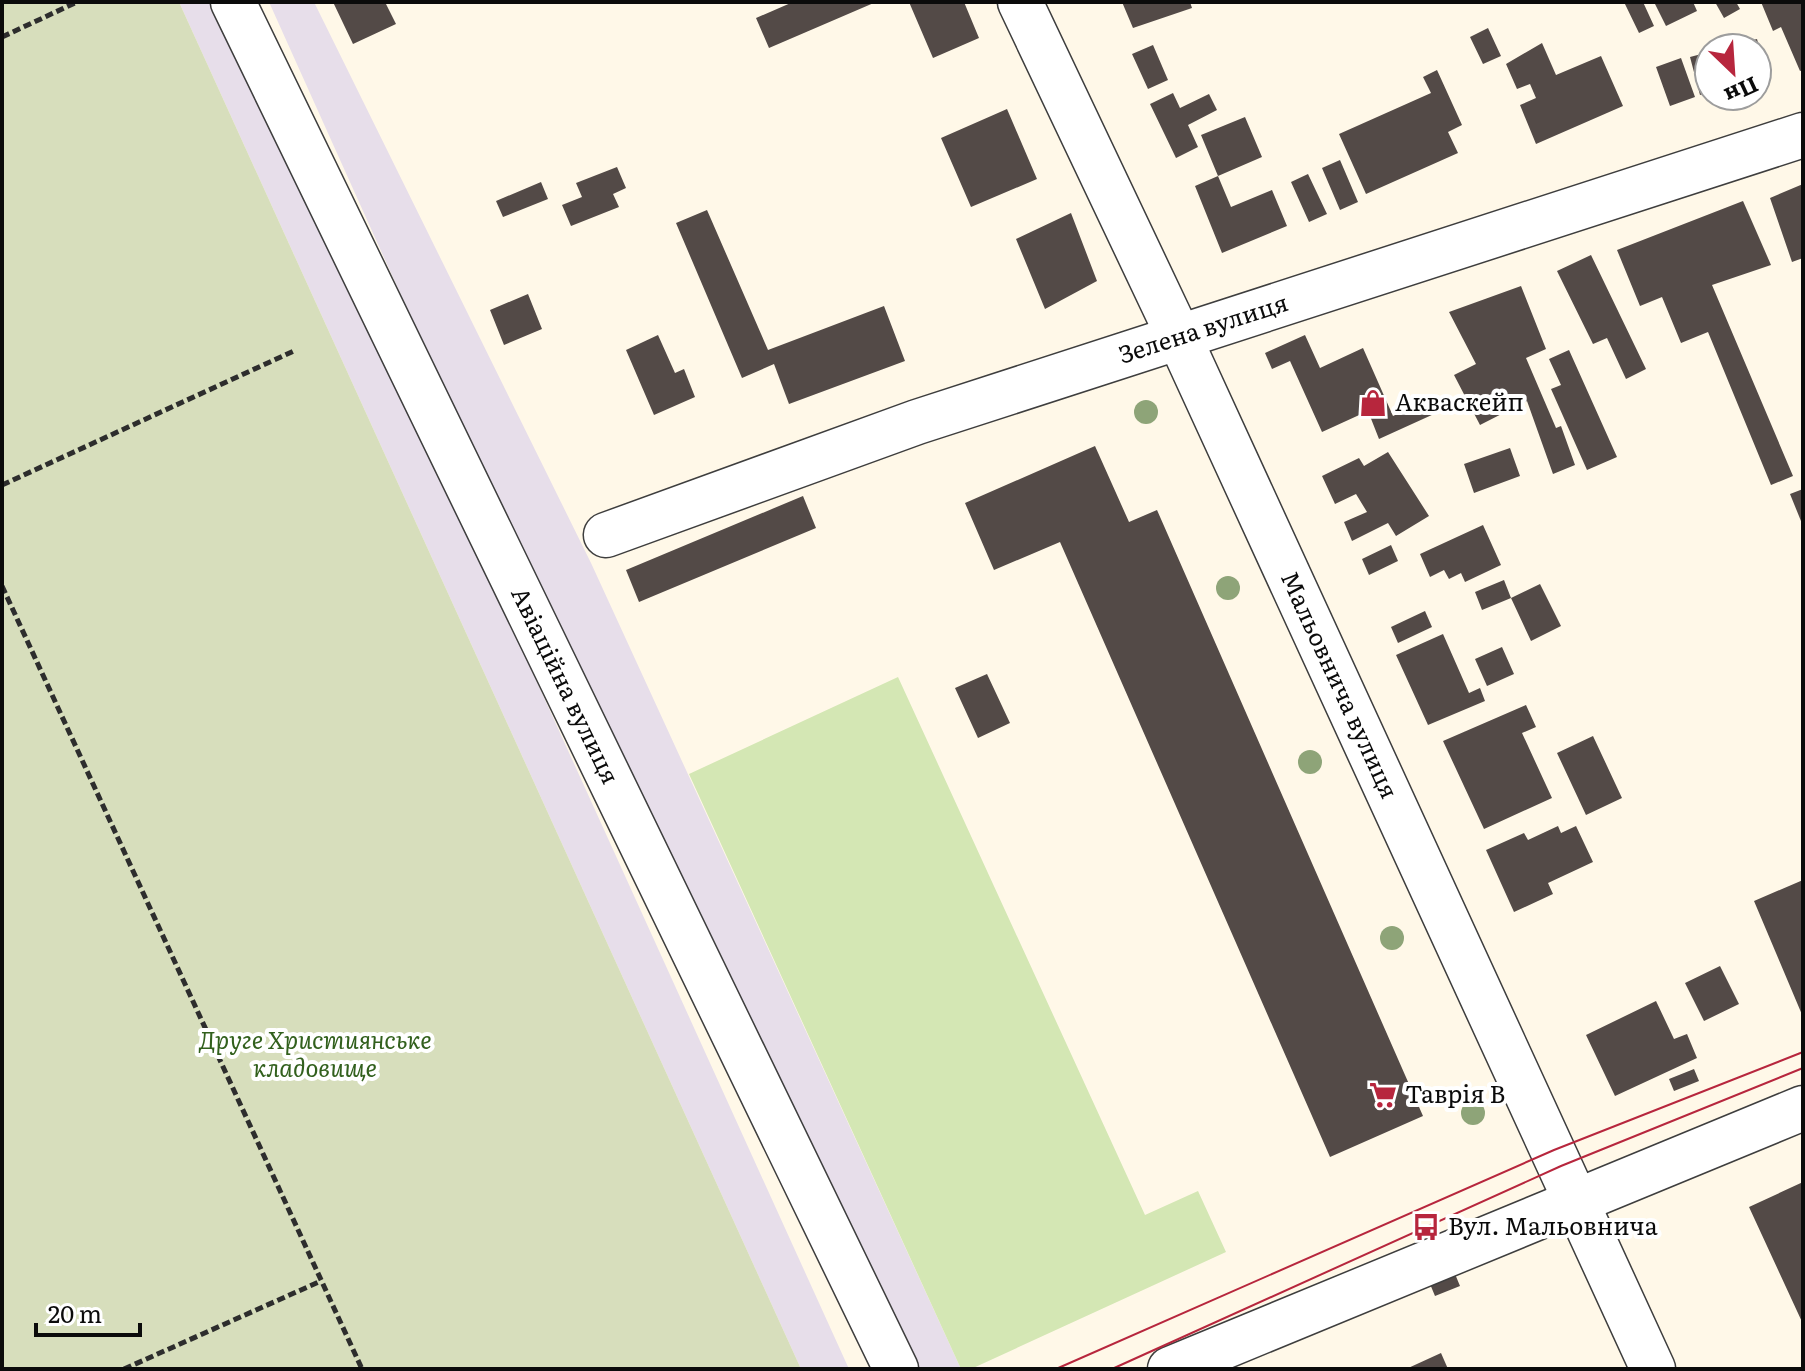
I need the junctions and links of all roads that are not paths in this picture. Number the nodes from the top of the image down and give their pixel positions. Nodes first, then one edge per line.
1 (233, 2) edge
2 (1020, 2) edge
3 (1803, 135) edge
4 (1178, 335) junction
5 (606, 535) dead end
6 (1803, 1108) edge
7 (1578, 1202) junction
8 (896, 1369) edge
9 (1170, 1369) edge
10 (1653, 1369) edge

1 - 8 street, Авіаційна вулиця
2 - 4 street, Мальовнича вулиця
3 - 4 street, Зелена вулиця
4 - 5 street, Зелена вулиця
4 - 7 street, Мальовнича вулиця
6 - 7 street
7 - 9 street
7 - 10 street, Мальовнича вулиця

